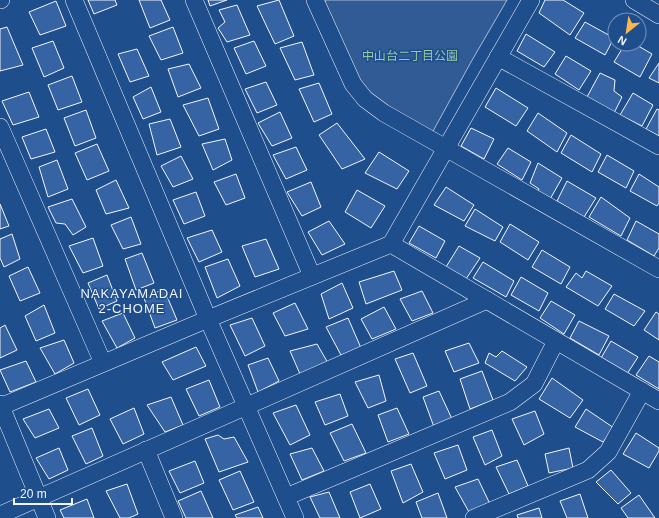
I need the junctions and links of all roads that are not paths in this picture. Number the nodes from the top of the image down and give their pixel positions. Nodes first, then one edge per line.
1 (74, 0) edge
2 (194, 0) edge
3 (315, 0) edge
4 (531, 0) edge
5 (634, 0) edge
6 (659, 15) edge
7 (498, 57) junction
8 (0, 127) edge
9 (659, 146) edge
10 (446, 148) junction
11 (391, 244) junction
12 (659, 270) edge
13 (312, 276) junction
14 (487, 300) junction
15 (208, 318) junction
16 (556, 341) junction
17 (103, 363) junction
18 (642, 391) junction
19 (659, 401) edge
20 (0, 406) edge
21 (246, 406) junction
22 (146, 450) junction
23 (38, 497) junction
24 (286, 497) junction
25 (0, 515) edge
26 (48, 518) edge
27 (174, 518) edge
28 (295, 518) edge
29 (474, 518) edge

1 - 15 street
2 - 13 street
3 - 10 street
4 - 7 street
5 - 6 street
7 - 9 street
7 - 10 street
8 - 17 street
10 - 11 street
10 - 12 street
11 - 13 street
11 - 14 street
13 - 15 street
14 - 16 street
14 - 21 street
15 - 17 street
15 - 21 street
16 - 18 street
16 - 24 street
17 - 20 street
18 - 19 street
18 - 29 street
20 - 23 street
21 - 22 street
21 - 24 street
22 - 23 street
22 - 27 street
23 - 25 street
23 - 26 street
24 - 28 street

